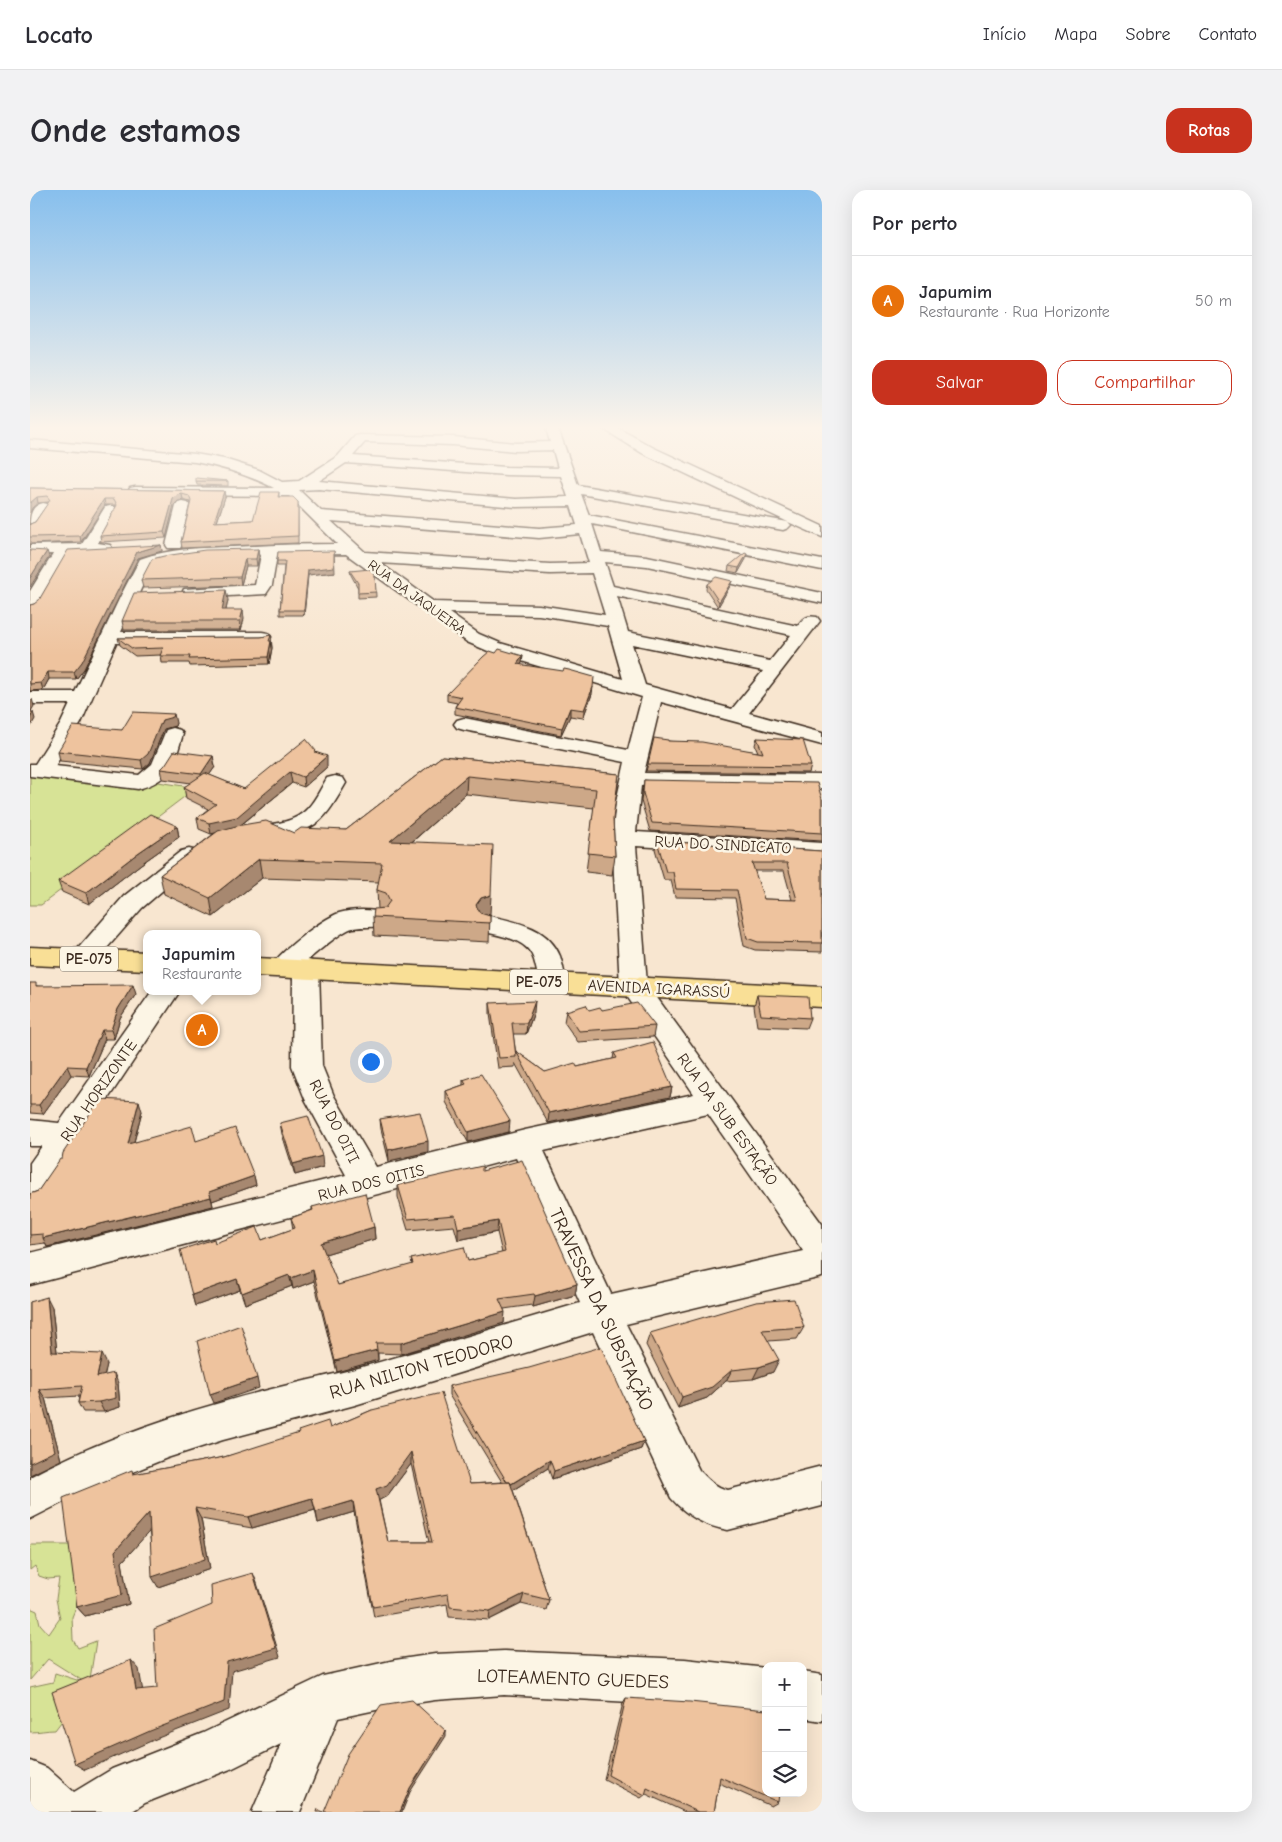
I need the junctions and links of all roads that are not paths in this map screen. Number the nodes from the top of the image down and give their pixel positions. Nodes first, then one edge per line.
1 (306, 504) edge
2 (577, 504) edge
3 (635, 504) edge
4 (761, 504) edge
5 (182, 506) dead end
6 (43, 507) edge
7 (110, 510) dead end
8 (315, 515) junction
9 (30, 524) edge
10 (583, 524) junction
11 (806, 525) junction
12 (822, 532) edge
13 (298, 538) edge
14 (174, 545) junction
15 (145, 546) edge
16 (116, 548) edge
17 (87, 549) junction
18 (270, 549) junction
19 (30, 550) edge
20 (63, 550) junction
21 (356, 553) junction
22 (598, 562) junction
23 (822, 565) edge
24 (606, 589) junction
25 (147, 594) edge
26 (175, 594) edge
27 (129, 595) junction
28 (822, 598) edge
29 (30, 605) edge
30 (429, 607) junction
31 (822, 608) edge
32 (617, 629) junction
33 (801, 632) junction
34 (262, 636) edge
35 (109, 638) junction
36 (773, 668) junction
37 (645, 692) junction
38 (30, 698) edge
39 (82, 698) junction
40 (736, 716) junction
41 (464, 724) dead end
42 (173, 734) dead end
43 (819, 757) edge
44 (633, 769) junction
45 (35, 771) edge
46 (335, 783) dead end
47 (624, 838) junction
48 (822, 850) edge
49 (376, 918) edge
50 (490, 925) edge
51 (30, 956) edge
52 (84, 958) junction
53 (143, 961) edge
54 (282, 968) edge
55 (553, 983) junction
56 (634, 986) junction
57 (164, 995) edge
58 (822, 997) edge
59 (714, 1101) junction
60 (30, 1133) edge
61 (67, 1136) junction
62 (525, 1143) junction
63 (368, 1182) junction
64 (30, 1189) edge
65 (822, 1251) edge
66 (822, 1262) edge
67 (30, 1269) edge
68 (602, 1313) junction
69 (822, 1486) edge
70 (30, 1499) edge
71 (762, 1691) edge
72 (807, 1696) edge
73 (822, 1698) edge
74 (323, 1699) junction
75 (30, 1785) edge
76 (60, 1812) edge
77 (87, 1812) edge
78 (276, 1812) edge

1 - 8 street, RUA DA JAQUEIRA
2 - 10 street
3 - 11 street
4 - 11 street
5 - 14 street
6 - 9 street
7 - 17 street
8 - 10 street
8 - 21 street, RUA DA JAQUEIRA
10 - 22 street
10 - 23 street
11 - 12 street
13 - 14 street
14 - 15 street
16 - 17 street
17 - 20 street
18 - 21 street
18 - 26 street
18 - 27 street
19 - 20 street
20 - 29 street
21 - 22 street
21 - 30 street, RUA DA JAQUEIRA
22 - 24 street
22 - 28 street
24 - 32 street
24 - 33 street
25 - 27 street
27 - 35 street
30 - 32 street
30 - 37 street, RUA DA JAQUEIRA
31 - 33 street
32 - 36 street
32 - 37 street
33 - 36 street
34 - 35 street
35 - 39 street
36 - 40 street
37 - 40 street, RUA DA JAQUEIRA
37 - 44 street
38 - 39 street
39 - 45 street
40 - 43 street, RUA DA JAQUEIRA
41 - 44 street
42 - 45 street
43 - 44 street
44 - 47 street
46 - 52 street
47 - 48 street, RUA DO SINDICATO
47 - 56 street
49 - 54 street
50 - 55 street
51 - 52 main road, PE-075
52 - 53 main road, PE-075
54 - 55 main road, AVENIDA IGARASSÚ / PE-075
54 - 63 street, RUA DO OITI
55 - 56 main road, AVENIDA IGARASSÚ / PE-075
56 - 58 main road, AVENIDA IGARASSÚ / PE-075
56 - 59 street, RUA DA SUB ESTAÇÃO
57 - 61 street, RUA HORIZONTE
59 - 62 street, RUA DOS OITIS
59 - 65 street, RUA DA SUB ESTAÇÃO
60 - 61 street
61 - 64 street, RUA HORIZONTE
62 - 63 street, RUA DOS OITIS
62 - 68 street, TRAVESSA DA SUBSTAÇÃO
63 - 67 street, RUA DOS OITIS
66 - 68 street, RUA NILTON TEODORO
68 - 69 street, TRAVESSA DA SUBSTAÇÃO
68 - 70 street, RUA NILTON TEODORO
71 - 74 street, LOTEAMENTO GUEDES
72 - 73 street
74 - 77 street, LOTEAMENTO GUEDES
74 - 78 street
75 - 76 street

